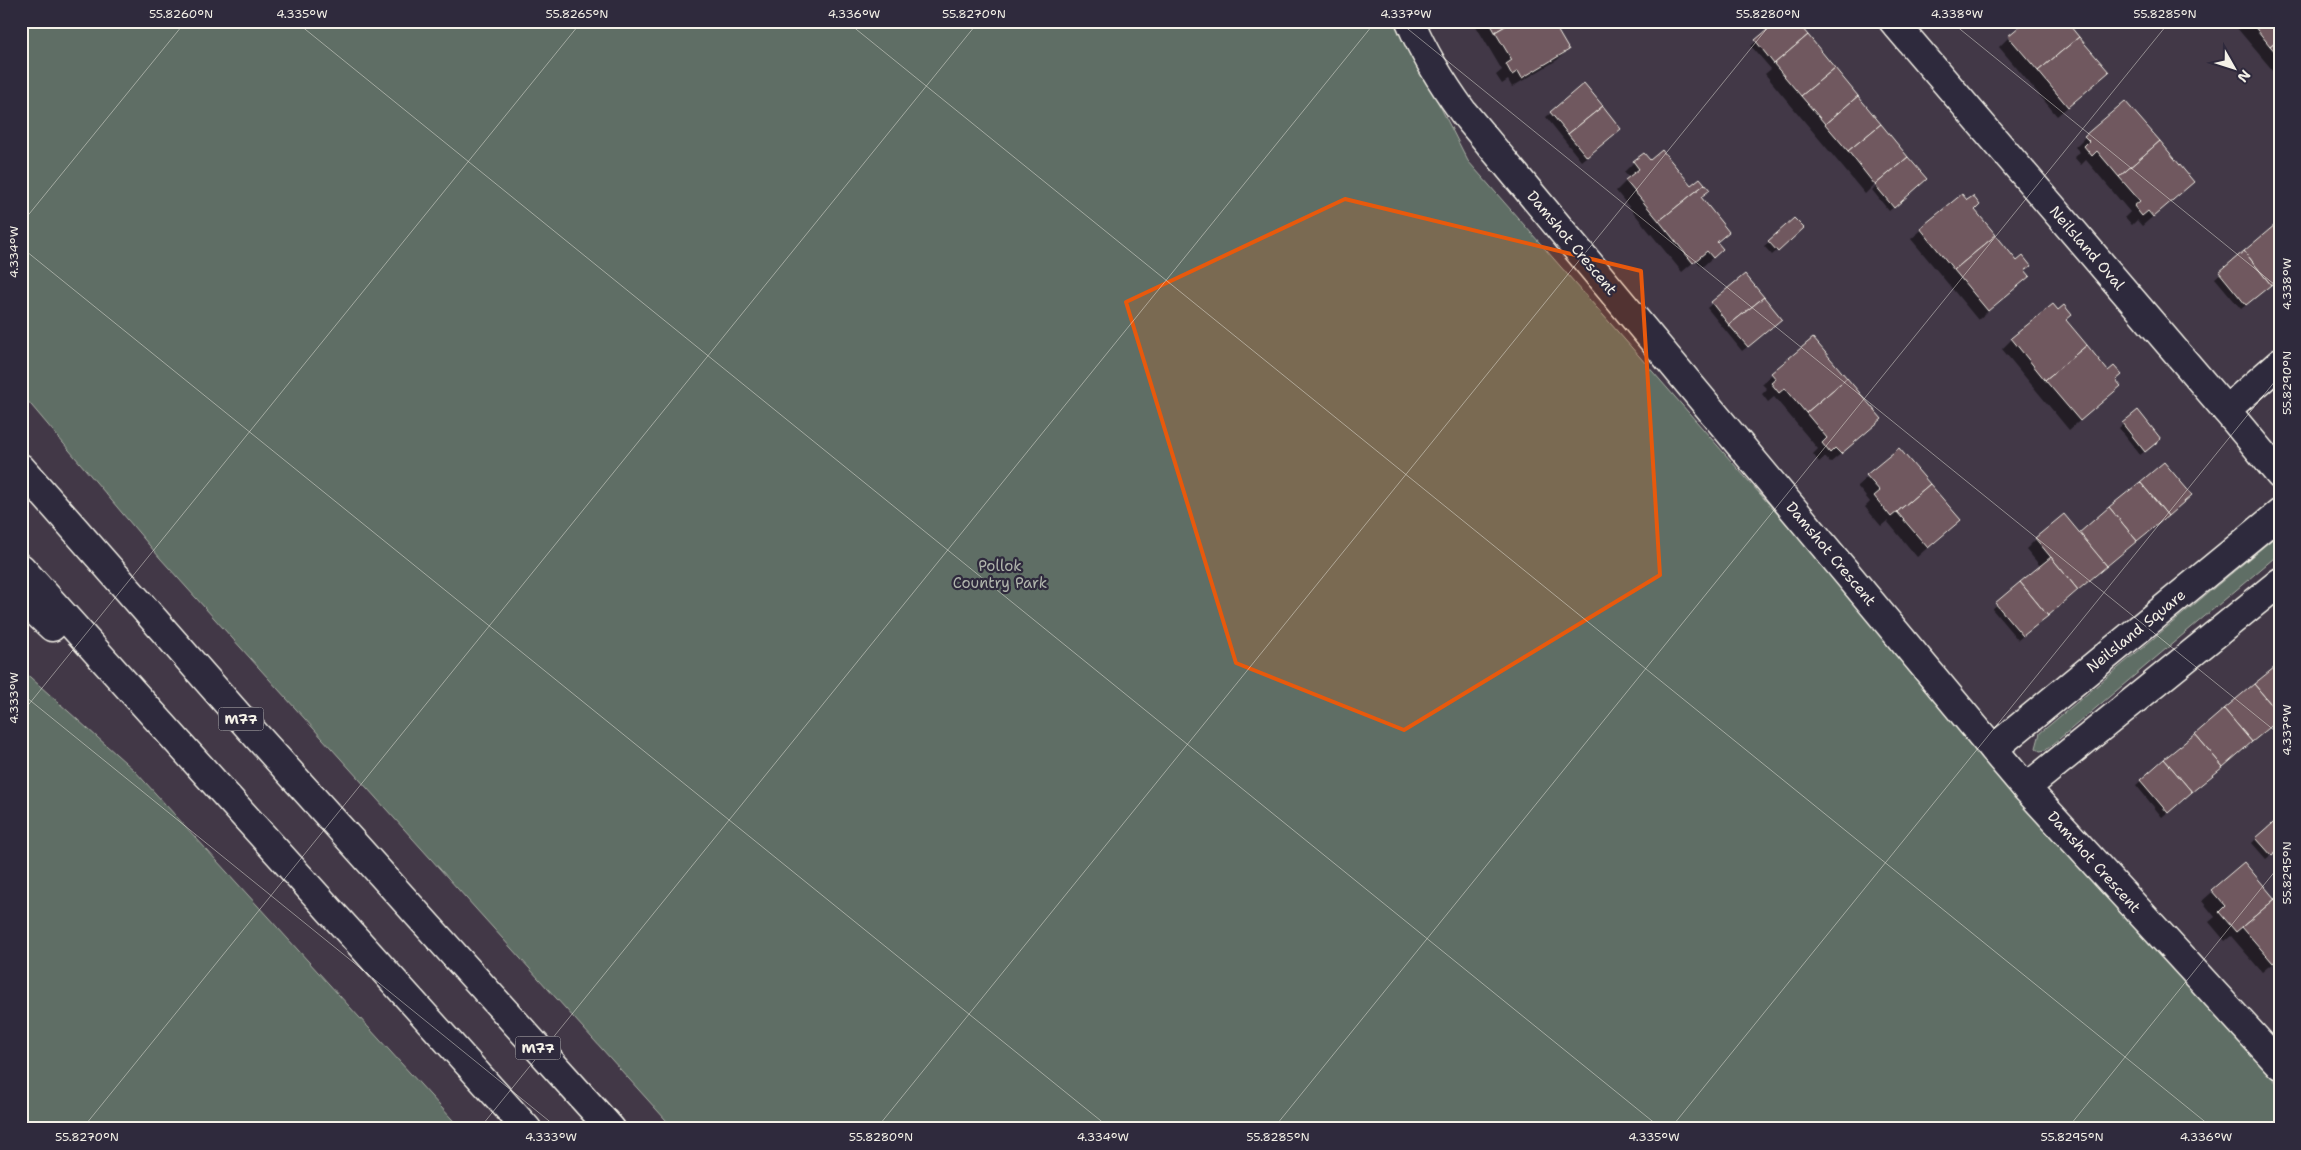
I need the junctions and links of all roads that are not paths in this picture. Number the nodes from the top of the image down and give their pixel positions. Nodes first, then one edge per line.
1 (1410, 21) edge
2 (1893, 21) edge
3 (2280, 363) edge
4 (2226, 410) junction
5 (21, 468) edge
6 (2280, 475) edge
7 (2280, 513) edge
8 (21, 568) edge
9 (2280, 582) edge
10 (21, 598) edge
11 (1993, 749) junction
12 (202, 769) junction
13 (2026, 788) junction
14 (2280, 1066) edge
15 (527, 1129) edge
16 (612, 1129) edge

1 - 11 main road, Damshot Crescent
2 - 4 main road, Neilsland Oval
3 - 4 main road
4 - 6 main road, Neilsland Oval
5 - 16 main road, M77
7 - 11 main road, Neilsland Square
8 - 12 main road
9 - 13 main road
10 - 12 main road
11 - 13 main road, Damshot Crescent
12 - 15 main road
13 - 14 main road, Damshot Crescent

